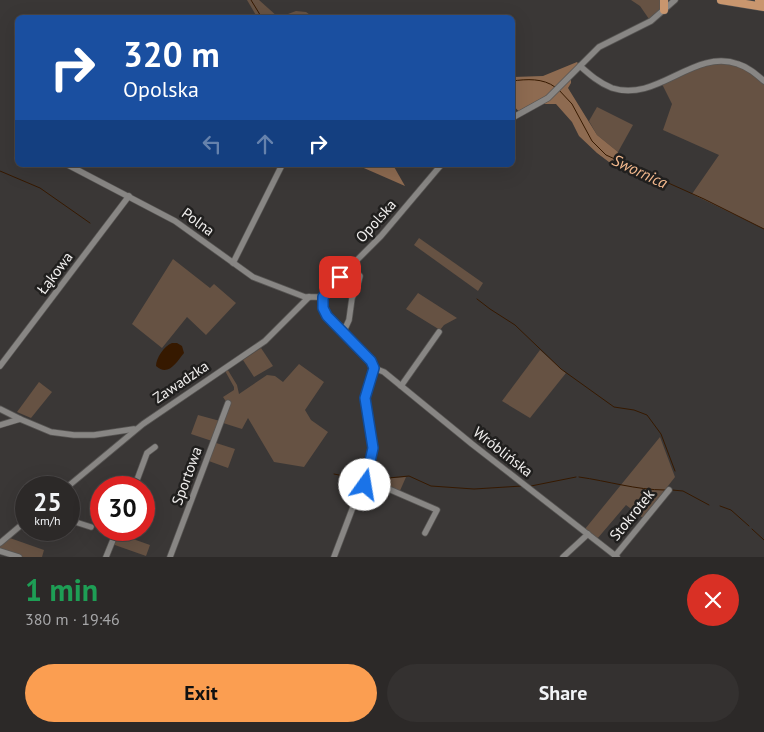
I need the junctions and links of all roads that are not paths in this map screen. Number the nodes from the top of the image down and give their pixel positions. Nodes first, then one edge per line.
1 (664, 0) edge
2 (675, 0) edge
3 (721, 0) edge
4 (759, 0) edge
5 (764, 1) edge
6 (764, 7) edge
7 (664, 10) junction
8 (580, 66) junction
9 (764, 81) edge
10 (515, 117) edge
11 (72, 167) edge
12 (281, 167) edge
13 (439, 167) edge
14 (129, 196) junction
15 (232, 262) junction
16 (350, 266) junction
17 (312, 297) junction
18 (323, 297) junction
19 (439, 332) dead end
20 (342, 333) junction
21 (0, 366) edge
22 (374, 368) junction
23 (401, 386) junction
24 (228, 403) dead end
25 (0, 409) edge
26 (20, 419) junction
27 (0, 425) edge
28 (136, 429) junction
29 (155, 447) dead end
30 (80, 476) edge
31 (138, 476) edge
32 (362, 485) junction
33 (668, 490) dead end
34 (15, 530) edge
35 (425, 534) dead end
36 (588, 534) junction
37 (113, 541) edge
38 (0, 543) edge
39 (0, 551) edge
40 (19, 557) edge
41 (106, 557) edge
42 (170, 557) edge
43 (334, 557) edge
44 (563, 557) edge
45 (616, 557) edge

1 - 7 main road
2 - 7 street
3 - 6 main road
4 - 5 main road
7 - 8 street
8 - 9 street
8 - 10 street
11 - 14 street, Polna
12 - 15 street
13 - 16 street, Opolska
14 - 15 street, Polna
14 - 21 street, Łąkowa
15 - 17 street, Polna
16 - 18 street, Opolska
16 - 20 street
17 - 18 street, Polna
17 - 28 street, Zawadzka
18 - 20 street, Wróblińska
19 - 23 street
20 - 22 street, Wróblińska
22 - 23 street, Wróblińska
22 - 32 street
23 - 36 street, Wróblińska
24 - 42 street, Sportowa
25 - 26 street
26 - 27 street
26 - 28 street
28 - 30 street, Zawadzka
29 - 31 street
32 - 35 street
32 - 43 street
33 - 45 street, Stokrotek
34 - 38 street
36 - 44 street
36 - 45 street, Wróblińska
37 - 41 street
39 - 40 street

